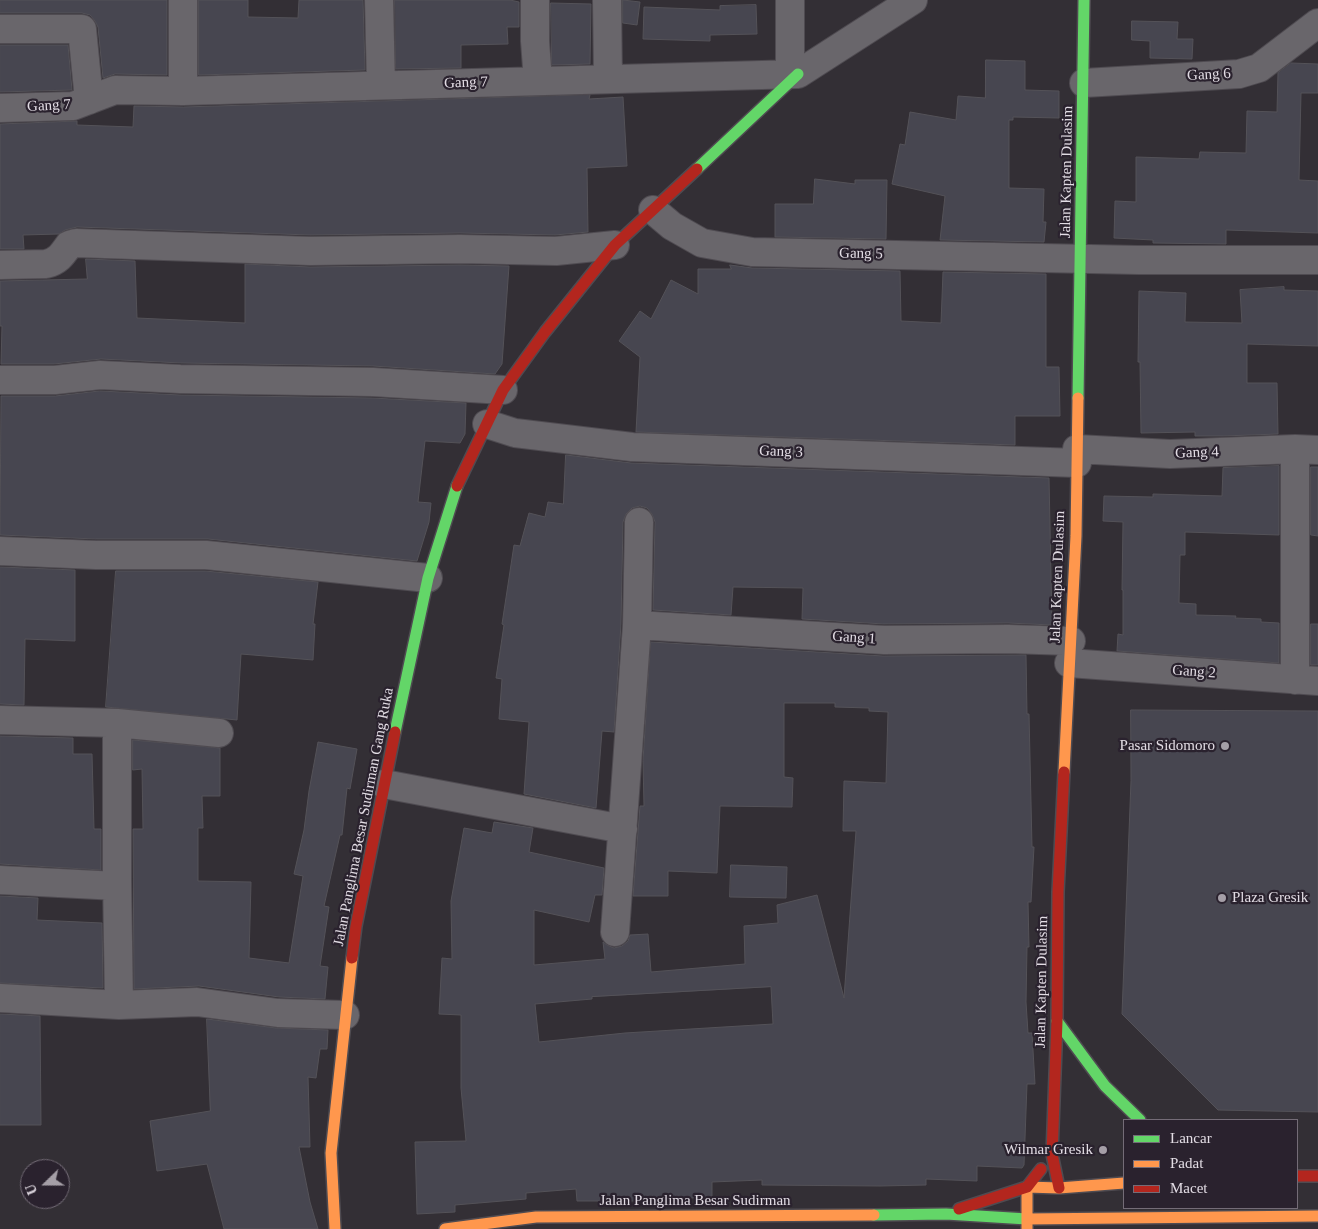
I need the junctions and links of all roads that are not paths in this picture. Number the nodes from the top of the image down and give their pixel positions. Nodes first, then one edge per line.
1 (183, 0) edge
2 (379, 0) edge
3 (535, 0) edge
4 (607, 0) edge
5 (790, 0) edge
6 (913, 0) edge
7 (1084, 0) edge
8 (1318, 23) edge
9 (0, 29) edge
10 (794, 74) junction
11 (608, 79) junction
12 (538, 81) junction
13 (1084, 83) junction
14 (381, 85) junction
15 (183, 91) junction
16 (89, 100) junction
17 (0, 108) edge
18 (653, 210) junction
19 (616, 246) junction
20 (1080, 258) junction
21 (1318, 260) edge
22 (0, 265) edge
23 (0, 380) edge
24 (503, 390) junction
25 (487, 424) junction
26 (1306, 450) edge
27 (1077, 456) junction
28 (639, 522) dead end
29 (0, 551) edge
30 (428, 578) junction
31 (637, 625) junction
32 (1070, 652) junction
33 (1306, 680) edge
34 (0, 720) edge
35 (117, 723) junction
36 (219, 733) dead end
37 (384, 784) junction
38 (622, 829) junction
39 (0, 880) edge
40 (117, 886) junction
41 (615, 932) dead end
42 (0, 998) edge
43 (119, 1005) junction
44 (345, 1015) junction
45 (1057, 1021) junction
46 (1139, 1119) edge
47 (1052, 1154) junction
48 (1298, 1176) edge
49 (1318, 1176) edge
50 (1123, 1184) edge
51 (1027, 1187) junction
52 (1059, 1188) junction
53 (946, 1214) junction
54 (1059, 1215) edge
55 (1318, 1216) edge
56 (536, 1223) edge
57 (1027, 1224) edge
58 (335, 1229) edge
59 (445, 1229) edge

1 - 15 street
2 - 14 street
3 - 12 street
4 - 11 street
5 - 10 street
6 - 10 street
7 - 13 main road, Jalan Kapten Dulasim
8 - 13 street, Gang 6
9 - 16 street
10 - 11 street, Gang 7
10 - 18 main road, Jalan Panglima Besar Sudirman Gang Ruka
11 - 12 street, Gang 7
12 - 14 street, Gang 7
13 - 20 main road, Jalan Kapten Dulasim
14 - 15 street, Gang 7
15 - 16 street, Gang 7
16 - 17 street, Gang 7
18 - 19 main road, Jalan Panglima Besar Sudirman Gang Ruka
18 - 20 street, Gang 5
19 - 22 street
19 - 24 main road, Jalan Panglima Besar Sudirman Gang Ruka
20 - 21 street
20 - 27 main road, Jalan Kapten Dulasim
23 - 24 street
24 - 25 main road, Jalan Panglima Besar Sudirman Gang Ruka
25 - 27 street, Gang 3
25 - 30 main road, Jalan Panglima Besar Sudirman Gang Ruka
26 - 27 street, Gang 4
26 - 33 street
27 - 32 main road, Jalan Kapten Dulasim
28 - 31 street
29 - 30 street
30 - 37 main road, Jalan Panglima Besar Sudirman Gang Ruka
31 - 32 street, Gang 1
31 - 38 street
32 - 33 street, Gang 2
32 - 45 main road, Jalan Kapten Dulasim
34 - 35 street
35 - 36 street
35 - 40 street
37 - 38 street
37 - 44 main road, Jalan Panglima Besar Sudirman Gang Ruka
38 - 41 street
39 - 40 street
40 - 43 street
42 - 43 street
43 - 44 street
44 - 58 main road, Jalan Panglima Besar Sudirman Gang Ruka
45 - 46 main road
45 - 47 main road, Jalan Kapten Dulasim
47 - 51 main road
47 - 52 main road, Jalan Kapten Dulasim
48 - 49 main road
50 - 52 main road
51 - 52 main road
51 - 53 main road, Jalan Panglima Besar Sudirman
51 - 57 main road
52 - 54 main road, Jalan Kapten Dulasim
53 - 56 main road, Jalan Panglima Besar Sudirman
53 - 57 main road, Jalan Panglima Besar Sudirman
54 - 55 main road, Jalan Panglima Besar Sudirman
54 - 57 main road, Jalan Panglima Besar Sudirman
56 - 59 main road, Jalan Panglima Besar Sudirman

